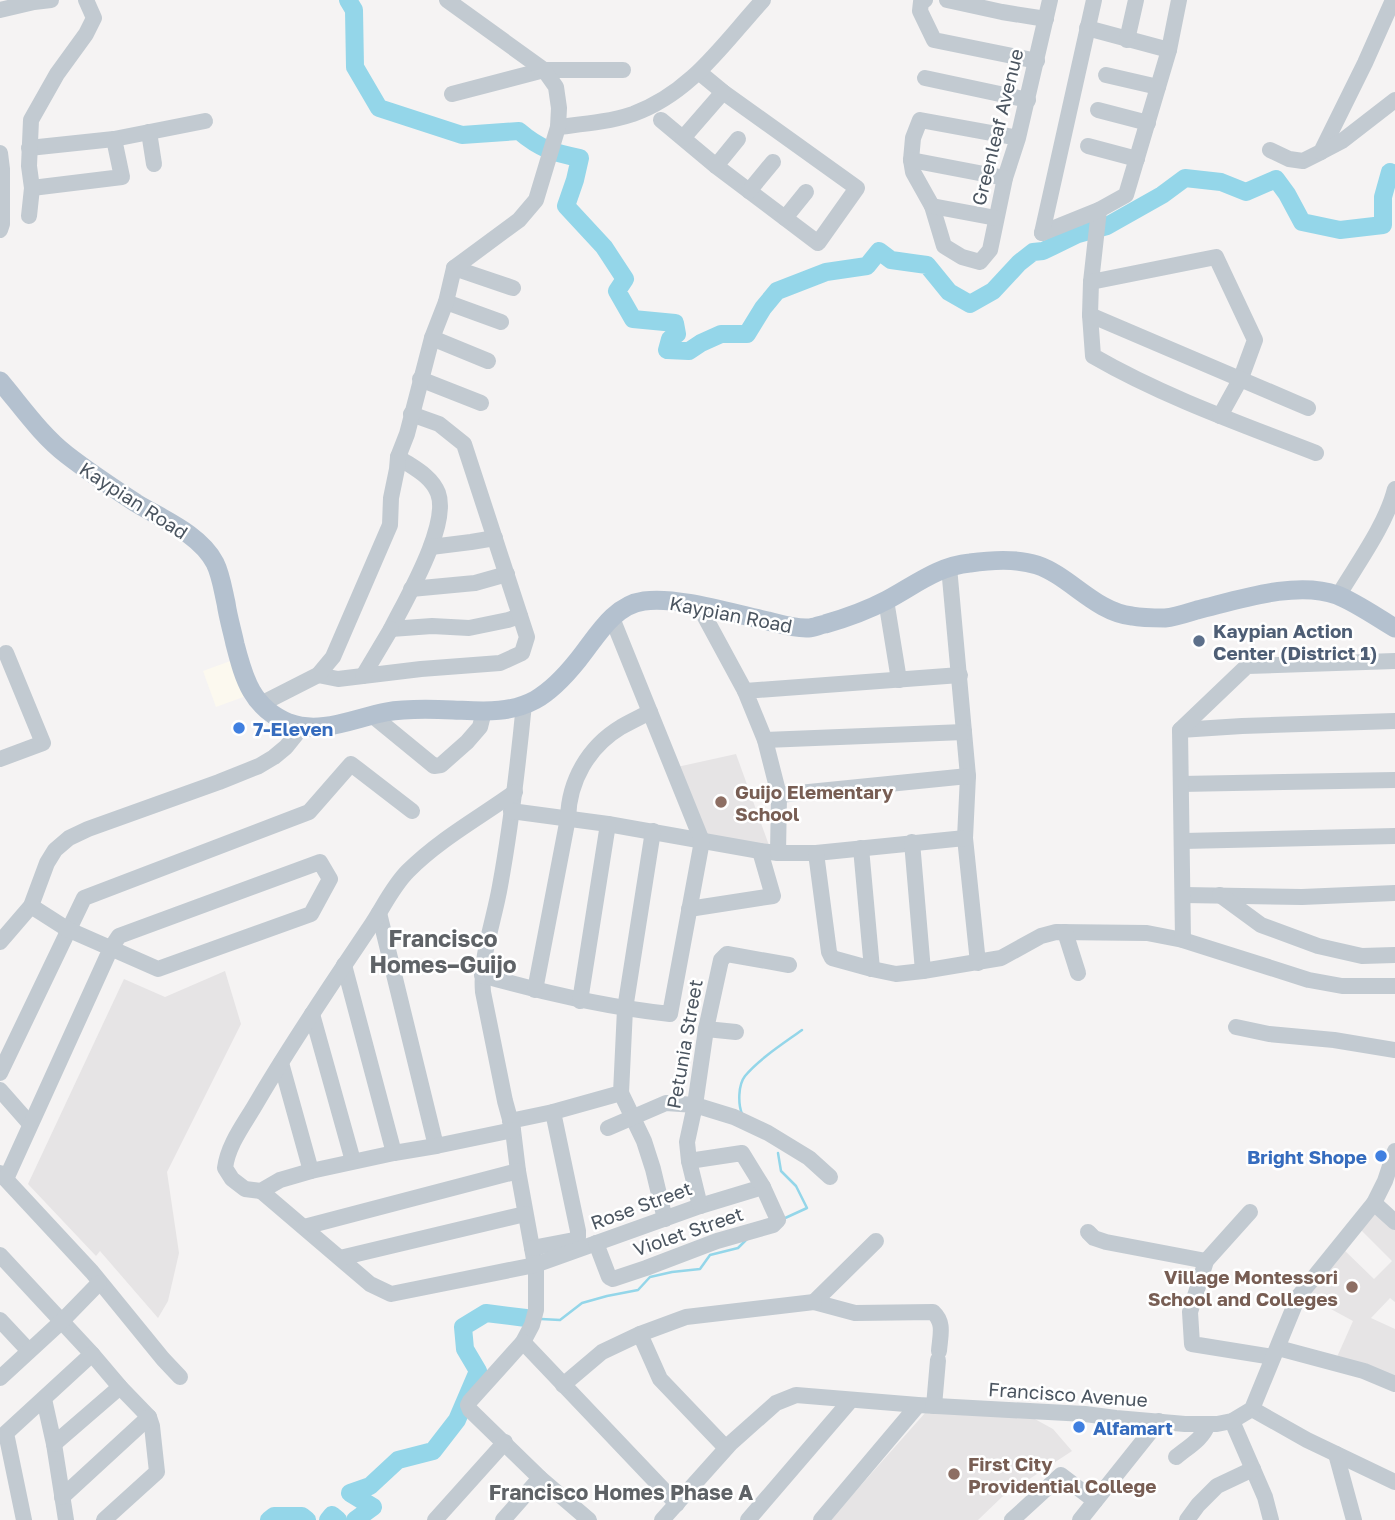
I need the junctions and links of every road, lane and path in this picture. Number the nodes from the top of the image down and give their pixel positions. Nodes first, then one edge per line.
1 (51, 0) edge
2 (86, 0) edge
3 (447, 0) edge
4 (762, 0) edge
5 (925, 0) edge
6 (947, 0) edge
7 (1050, 0) edge
8 (1094, 0) edge
9 (1136, 0) edge
10 (1180, 0) edge
11 (1393, 0) edge
12 (34, 1) edge
13 (1004, 6) edge
14 (0, 10) edge
15 (1046, 19) junction
16 (1087, 28) junction
17 (1127, 40) junction
18 (1169, 50) junction
19 (1037, 61) junction
20 (544, 70) junction
21 (623, 70) dead end
22 (700, 73) junction
23 (1105, 75) dead end
24 (925, 78) dead end
25 (1158, 87) junction
26 (723, 92) junction
27 (452, 94) dead end
28 (1028, 100) junction
29 (1395, 100) edge
30 (1098, 110) dead end
31 (662, 120) dead end
32 (205, 121) dead end
33 (1148, 123) junction
34 (558, 127) junction
35 (149, 132) junction
36 (683, 138) junction
37 (1018, 138) junction
38 (114, 139) junction
39 (738, 139) dead end
40 (1088, 146) dead end
41 (29, 148) junction
42 (1270, 150) dead end
43 (1321, 152) junction
44 (1138, 159) junction
45 (911, 160) junction
46 (1, 161) edge
47 (773, 162) dead end
48 (154, 164) dead end
49 (29, 166) junction
50 (716, 166) junction
51 (1005, 178) junction
52 (32, 188) junction
53 (749, 191) junction
54 (806, 192) dead end
55 (932, 206) junction
56 (29, 216) dead end
57 (785, 218) junction
58 (996, 218) junction
59 (1098, 220) junction
60 (0, 230) edge
61 (454, 268) junction
62 (1091, 282) junction
63 (513, 288) dead end
64 (446, 302) junction
65 (1090, 315) junction
66 (501, 323) dead end
67 (432, 338) junction
68 (488, 362) dead end
69 (1241, 378) junction
70 (421, 379) junction
71 (0, 381) edge
72 (481, 403) dead end
73 (1308, 408) dead end
74 (411, 414) junction
75 (1220, 416) junction
76 (1316, 453) dead end
77 (398, 457) junction
78 (1395, 489) edge
79 (495, 538) junction
80 (431, 547) junction
81 (949, 566) junction
82 (507, 574) junction
83 (411, 589) junction
84 (1338, 596) junction
85 (886, 600) junction
86 (699, 606) junction
87 (520, 616) junction
88 (612, 618) junction
89 (1395, 628) edge
90 (391, 629) junction
91 (6, 653) dead end
92 (1395, 661) edge
93 (960, 675) junction
94 (318, 676) junction
95 (363, 676) junction
96 (899, 680) junction
97 (746, 691) junction
98 (261, 704) junction
99 (524, 704) junction
100 (484, 711) junction
101 (650, 712) junction
102 (373, 716) junction
103 (1395, 721) edge
104 (302, 727) junction
105 (1180, 730) junction
106 (964, 732) junction
107 (765, 740) junction
108 (0, 759) edge
109 (968, 776) junction
110 (1395, 780) edge
111 (1181, 784) junction
112 (515, 792) junction
113 (779, 795) junction
114 (412, 811) dead end
115 (511, 811) junction
116 (568, 818) junction
117 (608, 824) junction
118 (653, 831) junction
119 (1395, 836) edge
120 (965, 838) junction
121 (702, 841) junction
122 (1183, 841) junction
123 (912, 842) junction
124 (861, 848) junction
125 (760, 851) junction
126 (778, 853) junction
127 (816, 853) junction
128 (1395, 892) edge
129 (1184, 895) junction
130 (1220, 895) junction
131 (31, 906) junction
132 (689, 909) junction
133 (379, 913) junction
134 (68, 929) junction
135 (1065, 932) junction
136 (1183, 940) junction
137 (0, 942) edge
138 (111, 948) junction
139 (1395, 955) edge
140 (978, 963) junction
141 (344, 965) junction
142 (789, 965) dead end
143 (872, 969) junction
144 (923, 971) junction
145 (1078, 973) dead end
146 (482, 975) junction
147 (1395, 986) edge
148 (535, 990) junction
149 (580, 1000) junction
150 (625, 1009) junction
151 (312, 1014) junction
152 (1236, 1027) dead end
153 (706, 1029) junction
154 (736, 1032) dead end
155 (1395, 1050) edge
156 (281, 1063) junction
157 (0, 1073) edge
158 (0, 1090) edge
159 (621, 1093) junction
160 (695, 1105) junction
161 (552, 1112) junction
162 (633, 1118) junction
163 (30, 1124) junction
164 (512, 1126) junction
165 (608, 1128) dead end
166 (436, 1146) junction
167 (1395, 1151) edge
168 (394, 1153) junction
169 (353, 1161) junction
170 (689, 1161) junction
171 (311, 1171) junction
172 (518, 1171) junction
173 (3, 1176) edge
174 (830, 1177) dead end
175 (1390, 1184) edge
176 (763, 1187) junction
177 (261, 1191) junction
178 (1374, 1203) junction
179 (699, 1206) junction
180 (1250, 1212) dead end
181 (526, 1214) junction
182 (665, 1219) junction
183 (1395, 1222) edge
184 (304, 1227) junction
185 (1088, 1232) dead end
186 (876, 1241) dead end
187 (596, 1243) junction
188 (532, 1248) junction
189 (0, 1255) edge
190 (340, 1258) junction
191 (1206, 1261) junction
192 (535, 1265) junction
193 (99, 1283) junction
194 (814, 1303) junction
195 (0, 1320) edge
196 (62, 1321) junction
197 (640, 1334) junction
198 (523, 1342) junction
199 (29, 1351) junction
200 (1275, 1353) junction
201 (92, 1354) junction
202 (180, 1377) dead end
203 (0, 1378) edge
204 (1395, 1384) edge
205 (563, 1385) junction
206 (120, 1387) junction
207 (44, 1399) junction
208 (852, 1400) junction
209 (926, 1406) junction
210 (1252, 1409) junction
211 (149, 1417) junction
212 (1159, 1421) junction
213 (1232, 1421) junction
214 (1208, 1424) junction
215 (505, 1442) junction
216 (54, 1444) junction
217 (726, 1447) junction
218 (1336, 1454) junction
219 (1176, 1457) dead end
220 (1253, 1469) junction
221 (540, 1478) junction
222 (1395, 1482) edge
223 (62, 1497) junction
224 (1095, 1501) junction
225 (677, 1504) junction
226 (581, 1518) edge
227 (24, 1520) edge
228 (66, 1520) edge
229 (104, 1520) edge
230 (435, 1520) edge
231 (503, 1520) edge
232 (662, 1520) edge
233 (748, 1520) edge
234 (821, 1520) edge
235 (1013, 1520) edge
236 (1080, 1520) edge
237 (1187, 1520) edge
238 (1271, 1520) edge
239 (1354, 1520) edge

1 - 12 street
2 - 41 street
3 - 20 street
4 - 22 street
5 - 19 street
6 - 13 street
7 - 15 street, Greenleaf Avenue
8 - 16 street
9 - 17 street
10 - 18 street
11 - 43 street
12 - 14 street
13 - 15 street
15 - 19 street, Greenleaf Avenue
16 - 17 street
16 - 59 street
17 - 18 street
18 - 25 street
19 - 28 street, Greenleaf Avenue
20 - 21 street
20 - 27 street
20 - 34 street
22 - 26 street
22 - 34 street
23 - 25 street
24 - 28 street
25 - 33 street
26 - 36 street
26 - 57 street
28 - 37 street, Greenleaf Avenue
29 - 43 street
30 - 33 street
31 - 36 street
32 - 35 street
33 - 44 street
34 - 61 street
35 - 38 street
35 - 48 street
36 - 50 street
37 - 45 street
37 - 51 street, Greenleaf Avenue
38 - 41 street
38 - 52 street
39 - 50 street
40 - 44 street
41 - 49 street
42 - 43 street
44 - 59 street
45 - 51 street
45 - 55 street
46 - 49 street
46 - 60 street
47 - 53 street
49 - 52 street
50 - 53 street
51 - 58 street, Greenleaf Avenue
52 - 56 street
53 - 57 street
54 - 57 street
55 - 58 street
55 - 58 street, Greenleaf Avenue
59 - 62 street
61 - 63 street
61 - 64 street
62 - 65 street
62 - 69 street
64 - 66 street
64 - 67 street
65 - 69 street
65 - 75 street
67 - 68 street
67 - 70 street
69 - 73 street
69 - 75 street
70 - 72 street
70 - 74 street
71 - 98 main road, Kaypian Road
74 - 77 street
74 - 79 street
75 - 76 street
77 - 80 street
77 - 94 street
78 - 84 street
79 - 80 street
79 - 82 street
80 - 83 street
81 - 84 main road, Kaypian Road
81 - 85 main road, Kaypian Road
81 - 93 street
82 - 83 street
82 - 87 street
83 - 90 street
84 - 89 main road, Kaypian Road
85 - 86 main road, Kaypian Road
85 - 96 street
86 - 88 main road, Kaypian Road
86 - 97 street
87 - 90 street
87 - 95 street
88 - 99 main road, Kaypian Road
88 - 101 street
90 - 95 street
91 - 108 street
92 - 105 street
93 - 96 street
93 - 106 street
94 - 95 street
94 - 98 street
96 - 97 street
97 - 107 street
98 - 104 main road, Kaypian Road
99 - 100 main road, Kaypian Road
99 - 112 street
100 - 102 main road, Kaypian Road
100 - 102 street
101 - 116 street
101 - 121 street
102 - 104 main road, Kaypian Road
103 - 105 street
104 - 131 street
105 - 111 street
106 - 107 street
106 - 109 street
107 - 113 street
109 - 113 street
109 - 120 street
110 - 111 street
111 - 122 street
112 - 115 street
112 - 133 street
113 - 126 street
114 - 134 street
115 - 116 street
115 - 146 street
116 - 117 street
116 - 148 street
117 - 118 street
117 - 149 street
118 - 121 street
118 - 150 street
119 - 122 street
120 - 123 street
120 - 140 street
121 - 125 street
121 - 132 street
122 - 129 street
123 - 124 street
123 - 144 street
124 - 127 street
124 - 143 street
125 - 126 street
125 - 132 street
126 - 127 street
127 - 143 street
128 - 130 street
129 - 130 street
129 - 136 street
130 - 139 street
131 - 134 street
131 - 137 street
132 - 150 street
133 - 141 street
133 - 166 street
134 - 138 street
134 - 157 street
135 - 136 street
135 - 140 street
135 - 145 street
136 - 147 street
138 - 138 street
138 - 163 street
140 - 144 street
141 - 151 street
141 - 168 street
142 - 153 street, Petunia Street
143 - 144 street
146 - 148 street
146 - 164 street
148 - 149 street
149 - 150 street
150 - 159 street
151 - 156 street
151 - 169 street
152 - 155 street
153 - 154 street
153 - 160 street, Petunia Street
156 - 171 street
156 - 177 street, Rose Street
158 - 163 street
159 - 161 street
159 - 162 street
160 - 162 street
160 - 170 street, Petunia Street
160 - 174 street
161 - 164 street
161 - 188 street
162 - 165 street
162 - 182 street
163 - 173 street
164 - 166 street
164 - 172 street
166 - 168 street
167 - 175 street
168 - 169 street
169 - 171 street
170 - 176 street
170 - 179 street, Petunia Street
171 - 177 street
172 - 181 street
172 - 184 street
173 - 193 street
175 - 178 street
176 - 179 street, Rose Street
176 - 187 street, Violet Street
177 - 184 street, Rose Street
178 - 183 street
178 - 200 street
179 - 182 street, Rose Street
180 - 191 street
181 - 188 street
181 - 190 street
182 - 187 street, Rose Street
184 - 190 street, Rose Street
185 - 191 street
186 - 194 street
187 - 192 street, Rose Street
188 - 192 street
189 - 196 street
190 - 192 street, Rose Street
191 - 200 street
192 - 198 street
193 - 196 street
193 - 202 street
194 - 197 street
194 - 209 street
195 - 199 street
196 - 199 street
196 - 201 street
197 - 205 street
197 - 217 street
198 - 205 street
198 - 215 street
199 - 203 street
200 - 204 street
200 - 210 street
201 - 206 street
201 - 207 street
205 - 225 street
206 - 211 street
206 - 216 street
207 - 216 street
207 - 227 street
208 - 209 street, Francisco Avenue
208 - 217 street, Francisco Avenue
208 - 233 street
209 - 212 street, Francisco Avenue
209 - 234 street
210 - 213 street, Francisco Avenue
210 - 218 street
211 - 223 street
211 - 229 street
212 - 214 street, Francisco Avenue
212 - 224 street
213 - 214 street, Francisco Avenue
213 - 220 street
214 - 219 street
215 - 221 street
215 - 230 street
216 - 223 street
217 - 225 street, Francisco Avenue
218 - 222 street
218 - 239 street
220 - 237 street
220 - 238 street
221 - 226 street
221 - 231 street
223 - 228 street
224 - 235 street
224 - 236 street
225 - 232 street, Francisco Avenue

